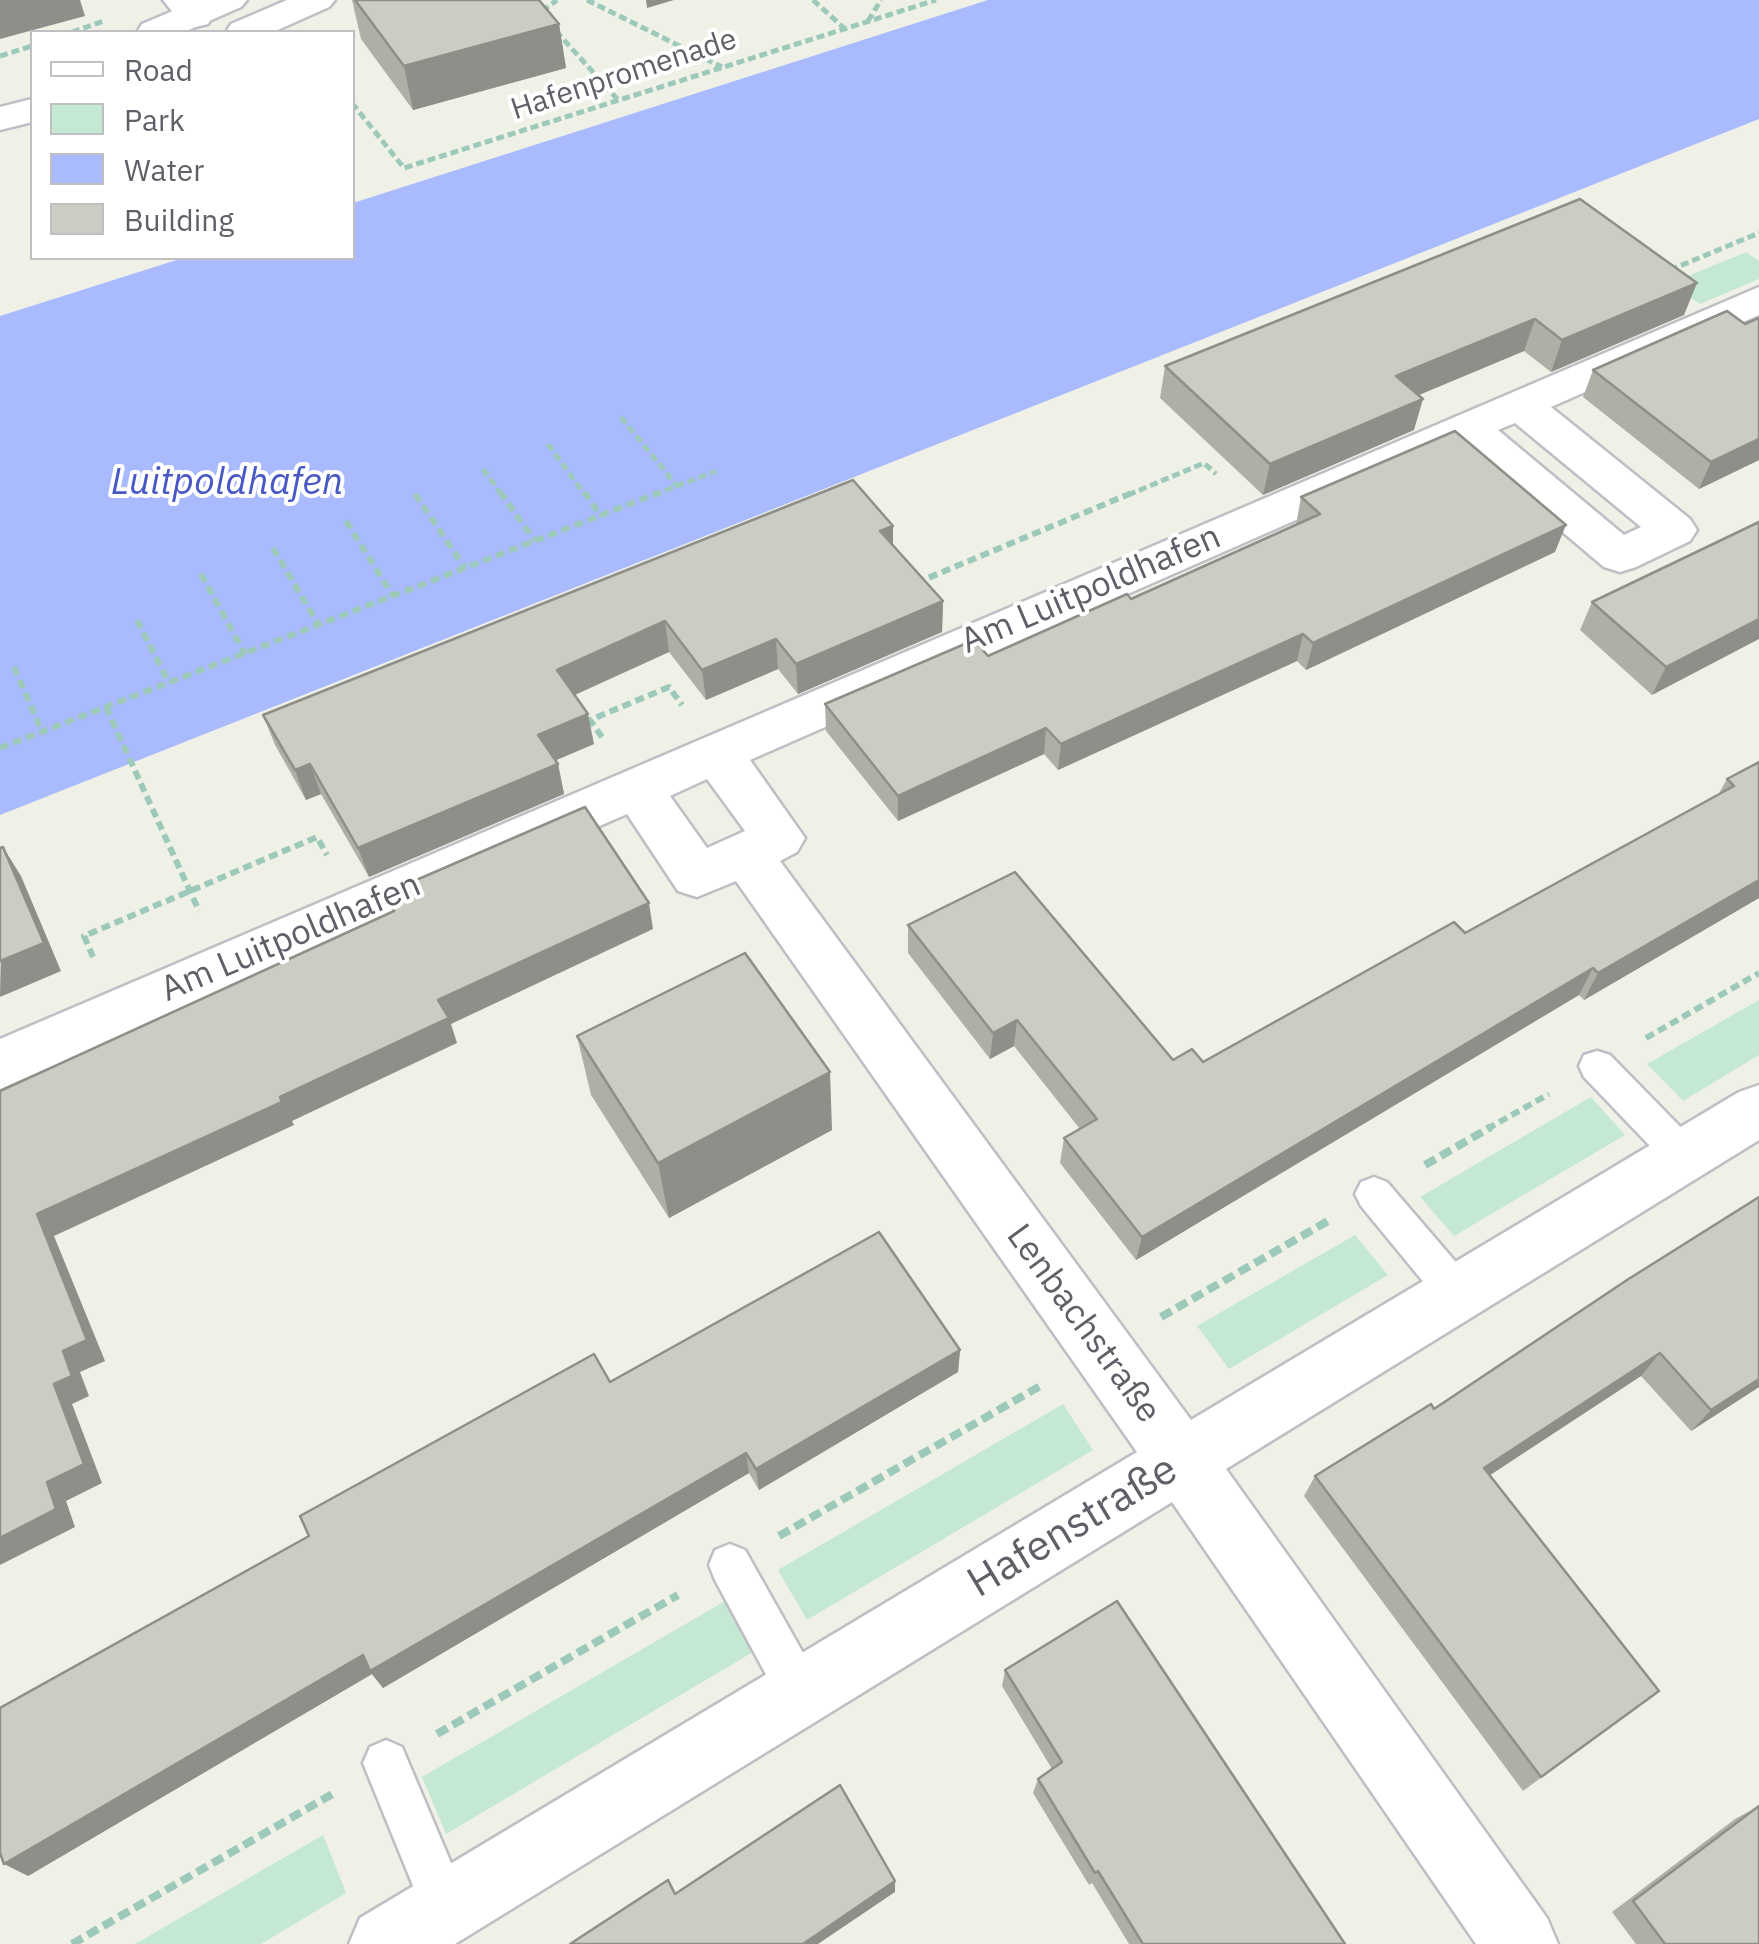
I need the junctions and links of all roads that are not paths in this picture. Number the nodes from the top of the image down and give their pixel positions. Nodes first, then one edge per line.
1 (228, 0) edge
2 (317, 0) edge
3 (188, 8) edge
4 (158, 30) edge
5 (249, 30) edge
6 (30, 77) edge
7 (0, 86) edge
8 (30, 111) edge
9 (0, 120) edge
10 (1759, 300) edge
11 (1519, 404) junction
12 (1466, 427) junction
13 (716, 752) junction
14 (637, 788) junction
15 (745, 853) junction
16 (0, 1064) edge
17 (1597, 1066) road end
18 (1759, 1110) edge
19 (1684, 1156) junction
20 (1374, 1194) road end
21 (1458, 1294) junction
22 (1182, 1461) junction
23 (730, 1564) road end
24 (800, 1692) junction
25 (386, 1763) road end
26 (446, 1908) junction
27 (386, 1944) edge
28 (1522, 1944) edge

1 - 3 street
2 - 5 street
3 - 4 street
6 - 7 street
8 - 9 street
10 - 11 street, Am Luitpoldhafen
11 - 12 street, Am Luitpoldhafen
11 - 12 street
12 - 13 street, Am Luitpoldhafen
13 - 14 street, Am Luitpoldhafen
13 - 15 street
14 - 15 street
14 - 16 street, Am Luitpoldhafen
15 - 22 street, Lenbachstraße
17 - 19 lane
18 - 19 street, Hafenstraße
19 - 21 street, Hafenstraße
20 - 21 lane
21 - 22 street, Hafenstraße
22 - 24 street, Hafenstraße
22 - 28 street, Lenbachstraße
23 - 24 lane
24 - 26 street, Hafenstraße
25 - 26 lane
26 - 27 street, Hafenstraße

